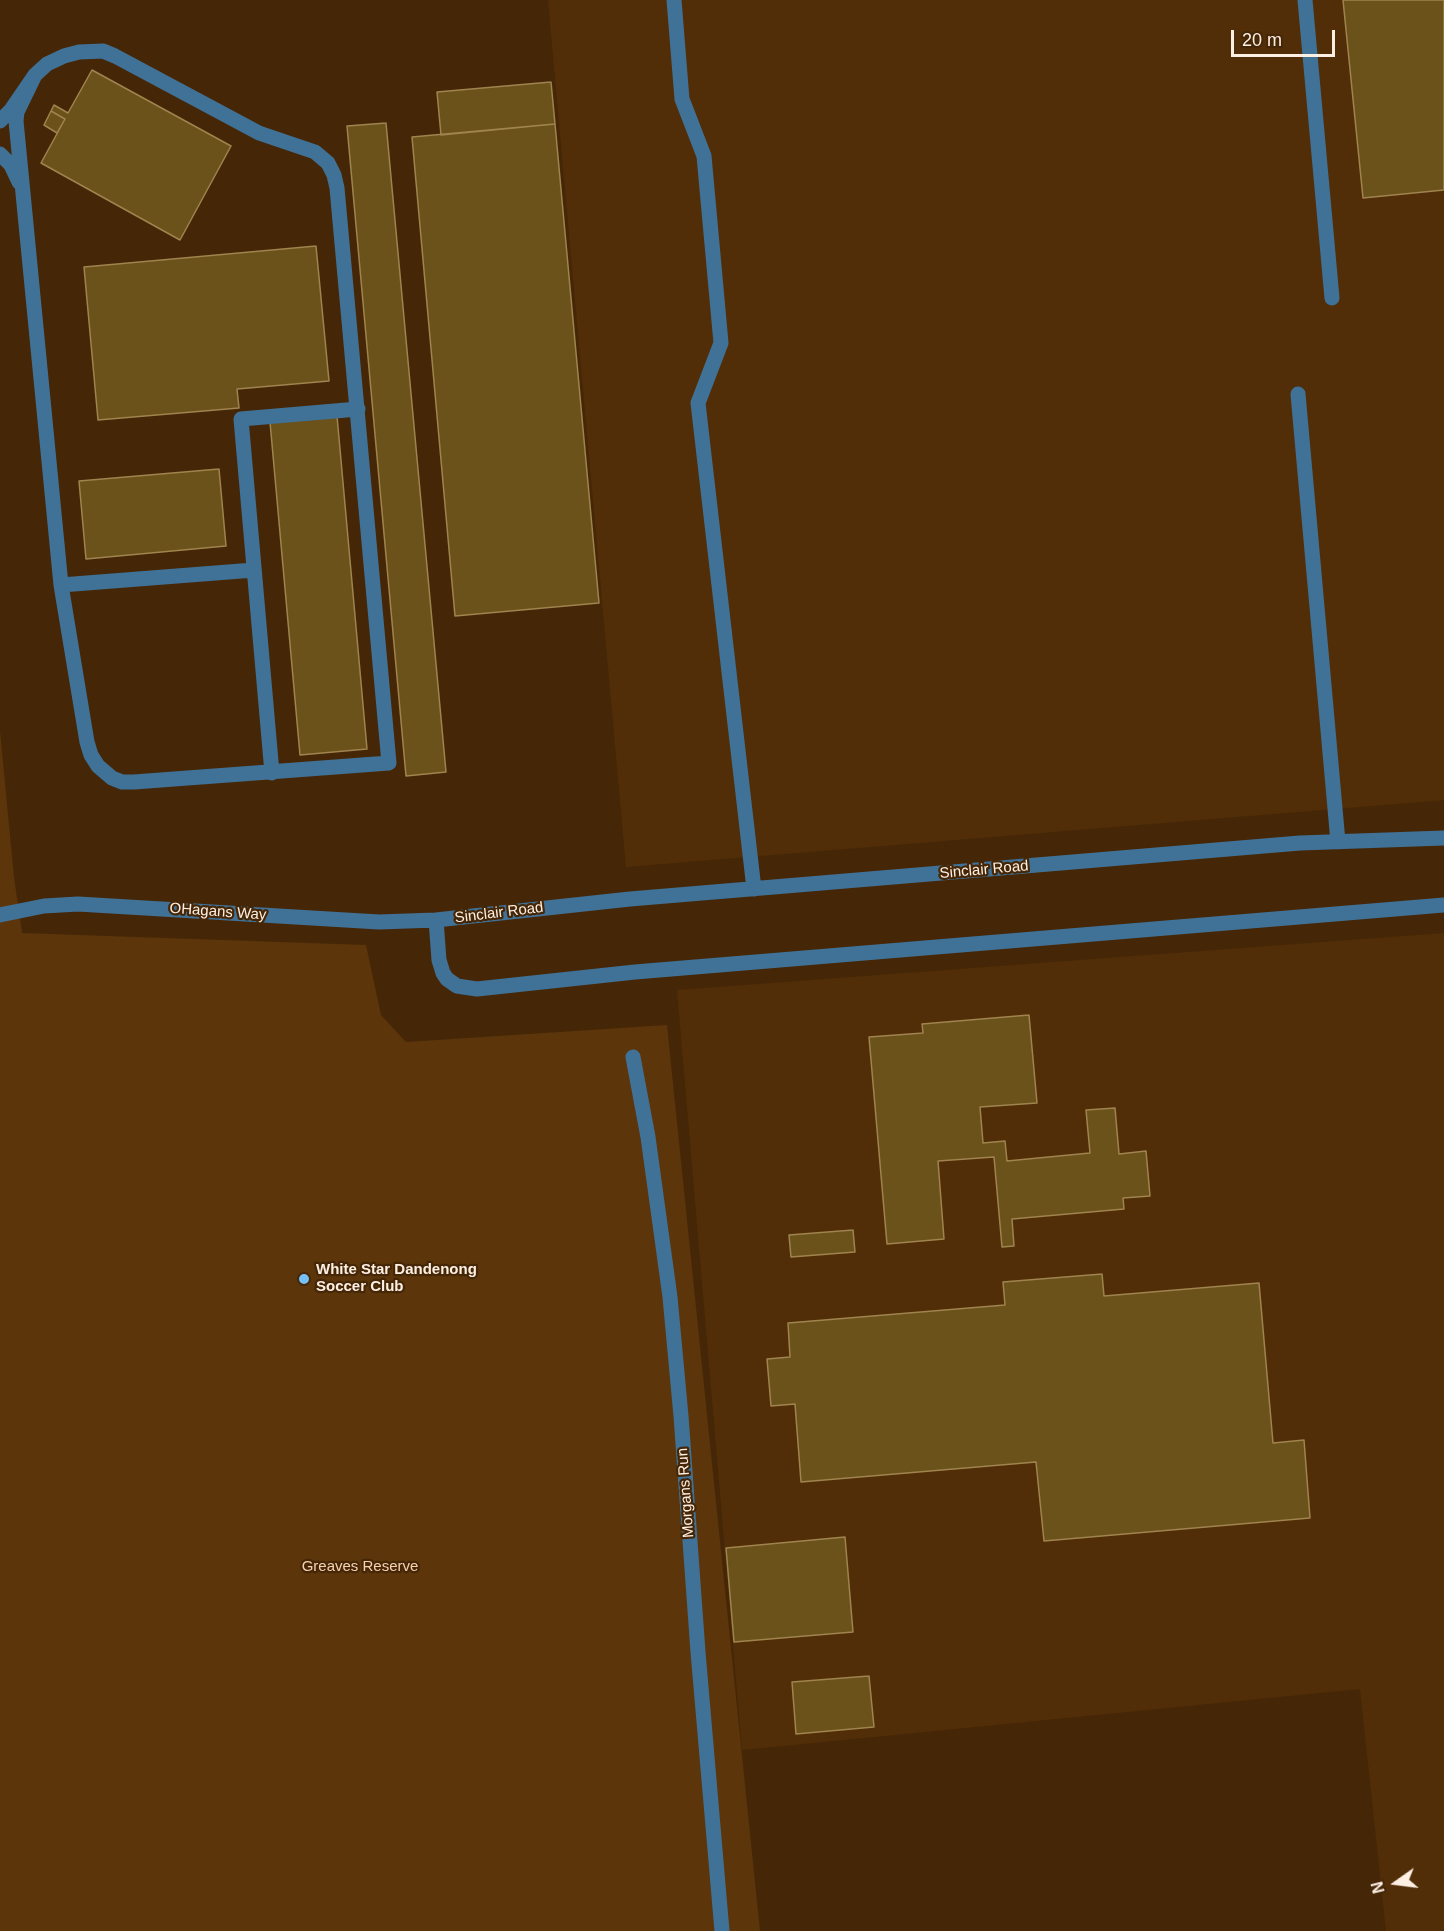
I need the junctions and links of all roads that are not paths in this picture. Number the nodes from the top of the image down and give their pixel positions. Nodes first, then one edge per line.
1 (674, 0) edge
2 (1305, 0) edge
3 (35, 75) junction
4 (0, 121) edge
5 (0, 154) edge
6 (22, 193) junction
7 (1332, 298) dead end
8 (1298, 394) dead end
9 (358, 409) junction
10 (254, 570) junction
11 (61, 585) junction
12 (272, 773) junction
13 (1444, 838) edge
14 (1338, 842) junction
15 (754, 889) junction
16 (1444, 905) edge
17 (0, 915) edge
18 (436, 920) junction
19 (633, 1057) dead end
20 (722, 1931) edge

1 - 15 street
2 - 7 street
3 - 4 street
3 - 6 street
3 - 9 street
5 - 6 street
6 - 11 street
8 - 14 street
9 - 10 street
9 - 12 street
10 - 11 street
10 - 12 street
11 - 12 street
13 - 14 street, Sinclair Road
14 - 15 street, Sinclair Road
15 - 18 street, Sinclair Road
16 - 18 street, Sinclair Road
17 - 18 street, OHagans Way
19 - 20 street, Morgans Run

